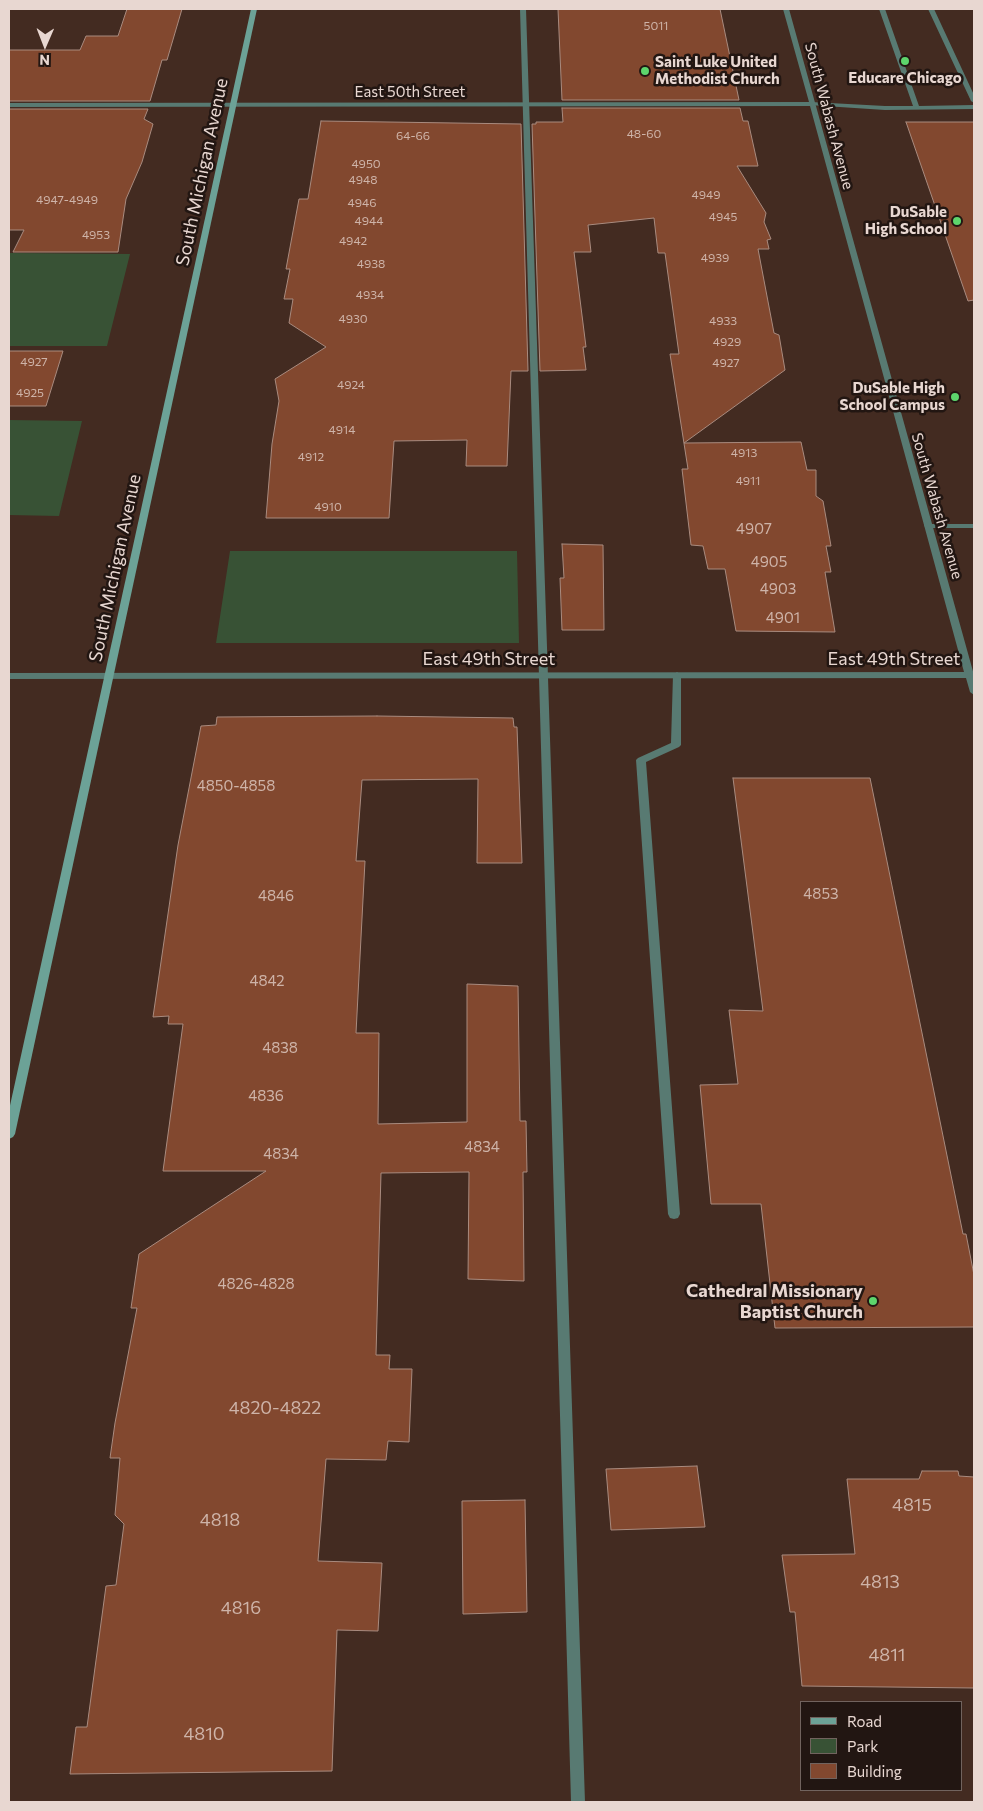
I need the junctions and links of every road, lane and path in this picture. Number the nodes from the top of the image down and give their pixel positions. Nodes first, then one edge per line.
1 (254, 9) edge
2 (523, 9) edge
3 (786, 9) edge
4 (882, 9) edge
5 (931, 9) edge
6 (974, 101) edge
7 (526, 104) junction
8 (811, 104) junction
9 (9, 105) edge
10 (234, 105) junction
11 (974, 107) edge
12 (917, 108) junction
13 (928, 526) junction
14 (974, 526) edge
15 (108, 675) junction
16 (677, 675) junction
17 (970, 675) junction
18 (9, 676) edge
19 (544, 676) junction
20 (974, 692) edge
21 (9, 1134) edge
22 (674, 1214) dead end
23 (578, 1802) edge

1 - 10 street, South Michigan Avenue
2 - 7 street
3 - 8 street, South Wabash Avenue
4 - 12 street
5 - 6 street
7 - 8 street, East 50th Street
7 - 10 street, East 50th Street
7 - 19 street
8 - 12 street, East 50th Street
8 - 13 street, South Wabash Avenue
9 - 10 street, East 50th Street
10 - 15 street, South Michigan Avenue
11 - 12 street, East 50th Street
13 - 14 street
13 - 17 street, South Wabash Avenue
15 - 18 street, East 49th Street
15 - 19 street, East 49th Street
15 - 21 street, South Michigan Avenue
16 - 17 street, East 49th Street
16 - 19 street, East 49th Street
16 - 22 street
17 - 20 street, South Wabash Avenue
19 - 23 street

